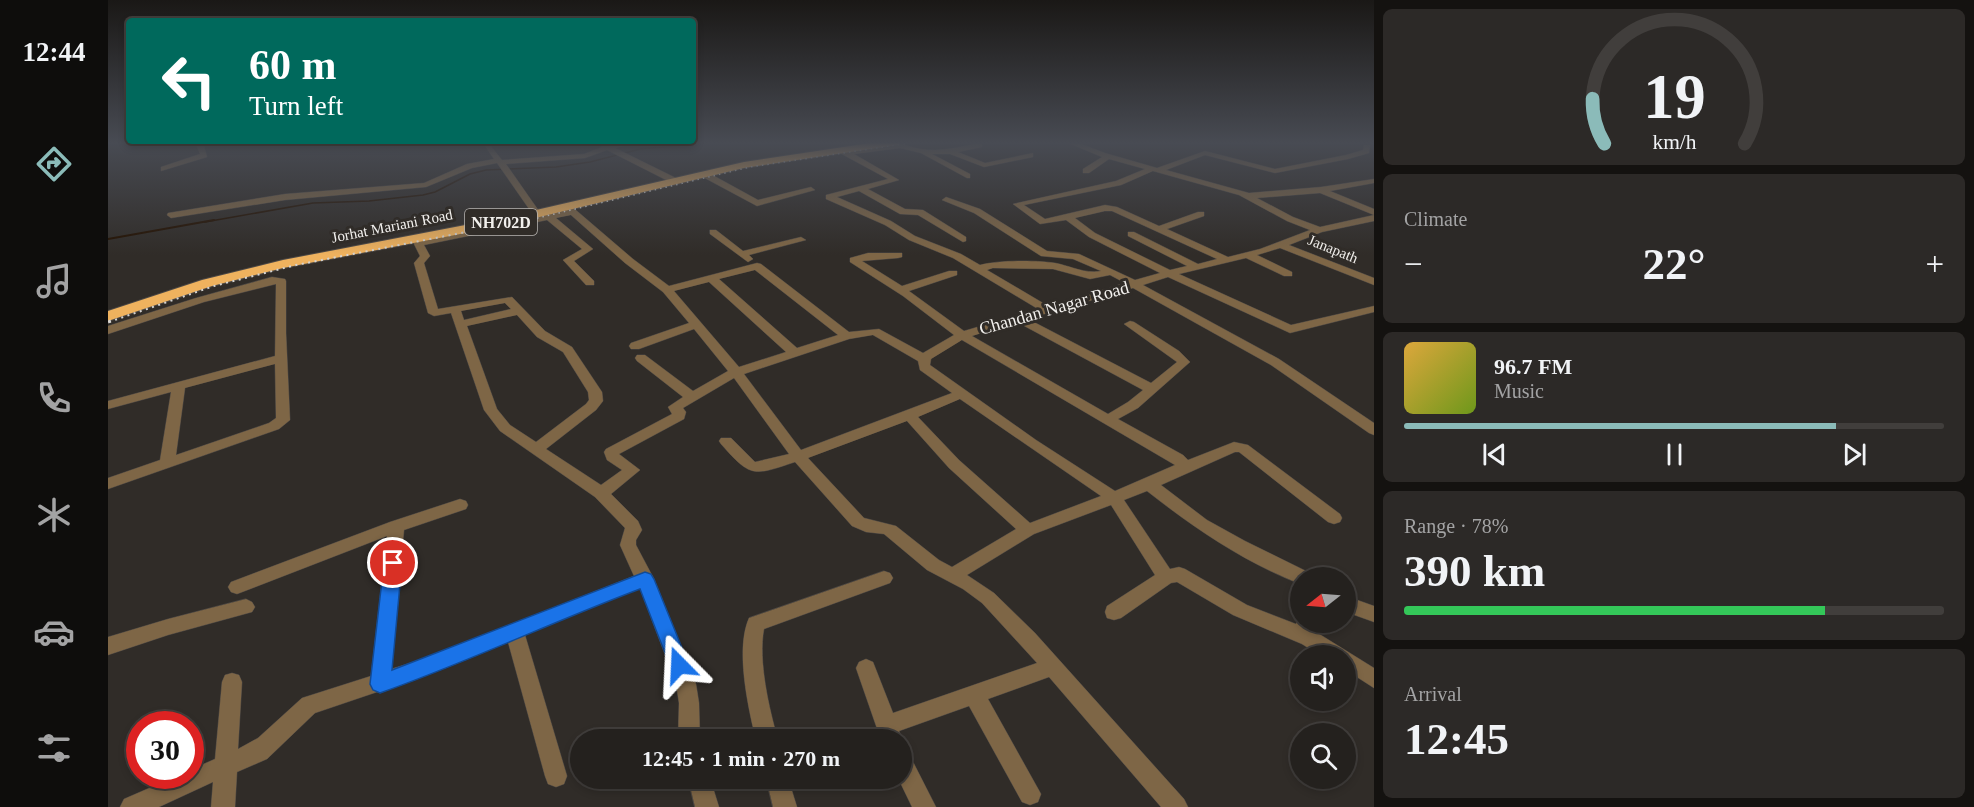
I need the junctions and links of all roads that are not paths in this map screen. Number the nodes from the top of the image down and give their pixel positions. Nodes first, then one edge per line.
1 (437, 180) edge
2 (514, 180) edge
3 (672, 180) edge
4 (681, 180) edge
5 (714, 180) edge
6 (894, 180) edge
7 (1127, 180) edge
8 (1192, 180) edge
9 (675, 181) junction
10 (1374, 181) edge
11 (860, 188) junction
12 (811, 190) dead end
13 (1321, 190) junction
14 (1248, 196) junction
15 (946, 200) dead end
16 (570, 210) junction
17 (1374, 212) edge
18 (537, 214) junction
19 (1201, 214) dead end
20 (171, 215) dead end
21 (1068, 217) junction
22 (550, 218) junction
23 (1374, 218) edge
24 (1159, 229) junction
25 (1319, 230) junction
26 (713, 232) dead end
27 (1131, 234) dead end
28 (963, 239) dead end
29 (418, 240) junction
30 (801, 240) dead end
31 (1281, 245) junction
32 (742, 254) junction
33 (1246, 254) junction
34 (898, 255) dead end
35 (1225, 259) junction
36 (757, 266) junction
37 (1195, 266) junction
38 (979, 269) junction
39 (1112, 272) junction
40 (953, 273) dead end
41 (1168, 274) junction
42 (1288, 274) dead end
43 (711, 278) junction
44 (1374, 282) edge
45 (590, 283) dead end
46 (1132, 285) junction
47 (667, 290) junction
48 (901, 290) junction
49 (1374, 309) edge
50 (1047, 310) junction
51 (108, 316) edge
52 (458, 317) junction
53 (1018, 318) junction
54 (1130, 324) dead end
55 (695, 325) junction
56 (108, 330) edge
57 (962, 335) junction
58 (847, 336) junction
59 (793, 351) junction
60 (282, 358) junction
61 (924, 359) junction
62 (736, 372) junction
63 (179, 386) junction
64 (1152, 389) junction
65 (961, 394) junction
66 (692, 397) junction
67 (108, 405) edge
68 (910, 416) junction
69 (1107, 420) junction
70 (1374, 430) edge
71 (726, 441) dead end
72 (536, 449) junction
73 (798, 456) junction
74 (167, 463) junction
75 (1185, 467) junction
76 (108, 484) edge
77 (1149, 484) junction
78 (601, 493) junction
79 (1115, 498) junction
80 (460, 505) dead end
81 (1334, 518) dead end
82 (396, 526) junction
83 (1028, 530) junction
84 (1290, 571) edge
85 (951, 576) junction
86 (1166, 577) junction
87 (884, 578) dead end
88 (645, 579) junction
89 (237, 587) dead end
90 (246, 607) dead end
91 (1356, 608) edge
92 (1114, 612) dead end
93 (1374, 614) edge
94 (1290, 625) edge
95 (514, 631) junction
96 (1311, 633) edge
97 (1325, 645) edge
98 (108, 646) edge
99 (1356, 666) edge
100 (1052, 667) junction
101 (866, 668) dead end
102 (1374, 679) edge
103 (232, 682) dead end
104 (380, 684) junction
105 (974, 695) junction
106 (688, 729) edge
107 (765, 729) edge
108 (888, 729) edge
109 (896, 729) edge
110 (225, 767) junction
111 (556, 776) dead end
112 (912, 784) edge
113 (702, 789) edge
114 (780, 789) edge
115 (1030, 794) dead end
116 (132, 807) edge
117 (223, 807) edge
118 (707, 807) edge
119 (785, 807) edge
120 (924, 807) edge
121 (1176, 807) edge

1 - 20 street
2 - 18 street
3 - 9 street
4 - 9 highway, Jorhat Mariani Road / NH702D
5 - 12 street
6 - 11 street
7 - 21 street
8 - 14 street
9 - 16 highway, Jorhat Mariani Road / NH702D
10 - 13 street
11 - 28 street
11 - 38 street
13 - 14 street
13 - 17 street
14 - 25 street
15 - 39 street
16 - 18 highway, Jorhat Mariani Road / NH702D
16 - 22 street
16 - 47 street
18 - 29 highway, Jorhat Mariani Road / NH702D
19 - 24 street
21 - 24 street
21 - 41 street
22 - 29 street
22 - 45 street
23 - 25 street, Chandan Nagar Road
24 - 35 street
25 - 31 street, Chandan Nagar Road
26 - 32 street
27 - 37 street
29 - 51 highway, Jorhat Mariani Road / NH702D
29 - 52 street
30 - 32 street
31 - 33 street, Chandan Nagar Road
31 - 44 street, Janapath
32 - 36 street
33 - 35 street, Chandan Nagar Road
33 - 42 street
34 - 48 street
35 - 37 street, Chandan Nagar Road
36 - 43 street
36 - 58 street
37 - 41 street, Chandan Nagar Road
38 - 39 street
38 - 50 street
39 - 46 street
40 - 48 street
41 - 46 street, Chandan Nagar Road
41 - 49 street
43 - 47 street
43 - 59 street
46 - 50 street, Chandan Nagar Road
46 - 70 street
47 - 55 street
48 - 57 street
50 - 53 street, Chandan Nagar Road
52 - 72 street
52 - 72 street
53 - 57 street, Chandan Nagar Road
53 - 64 street
54 - 64 street
55 - 62 street
55 - 66 street
56 - 60 street
57 - 61 street
57 - 69 street, Chandan Nagar Road
58 - 59 street
58 - 61 street
59 - 62 street
60 - 63 street
60 - 74 street
61 - 65 street
62 - 66 street
62 - 73 street
63 - 67 street
63 - 74 street
64 - 69 street
65 - 68 street
65 - 79 street
66 - 78 street
68 - 73 street
68 - 83 street
69 - 75 street, Chandan Nagar Road
71 - 73 street
72 - 78 street
73 - 85 street
74 - 76 street
75 - 77 street
75 - 81 street
77 - 79 street
77 - 84 street
78 - 88 street
79 - 83 street
79 - 86 street
80 - 82 street
82 - 89 street
82 - 104 street
83 - 85 street
85 - 100 street
86 - 92 street
86 - 94 street
87 - 107 street
88 - 95 street
88 - 106 street
90 - 98 street
91 - 93 street
95 - 104 street
95 - 111 street
96 - 97 street
99 - 102 street
100 - 105 street
100 - 121 street
101 - 108 street
103 - 110 street
104 - 110 street
105 - 109 street
105 - 115 street
110 - 116 street
110 - 117 street
112 - 120 street
113 - 118 street
114 - 119 street

